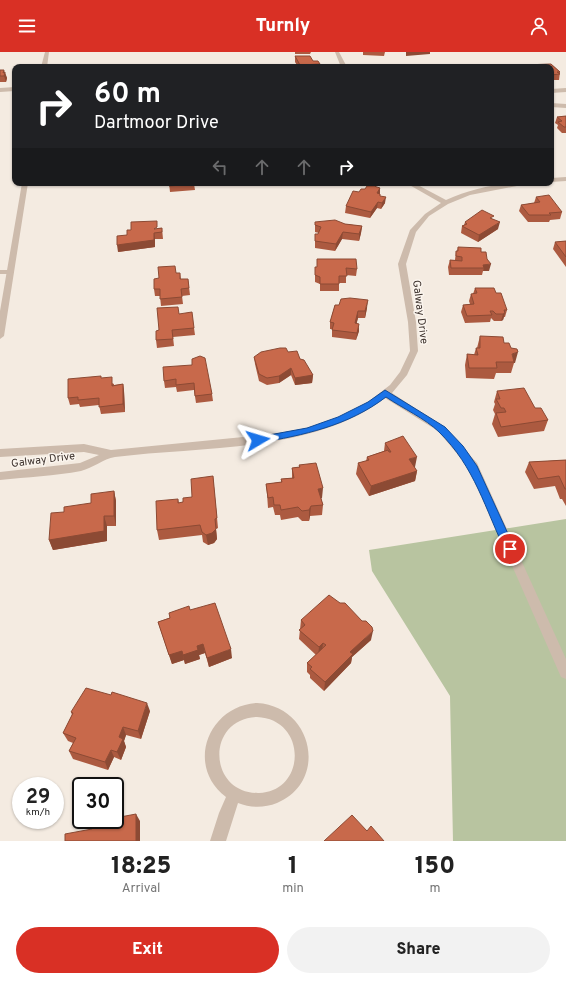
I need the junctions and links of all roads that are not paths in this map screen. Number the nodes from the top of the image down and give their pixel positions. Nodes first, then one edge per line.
1 (47, 52) edge
2 (336, 52) edge
3 (45, 64) edge
4 (342, 64) edge
5 (12, 89) edge
6 (0, 90) edge
7 (566, 90) edge
8 (554, 91) edge
9 (0, 96) edge
10 (12, 96) edge
11 (554, 105) edge
12 (566, 106) edge
13 (554, 180) edge
14 (565, 180) edge
15 (25, 186) edge
16 (415, 186) edge
17 (506, 186) edge
18 (446, 203) junction
19 (0, 272) edge
20 (11, 272) junction
21 (0, 336) edge
22 (385, 393) junction
23 (0, 453) edge
24 (111, 454) junction
25 (0, 476) edge
26 (566, 673) edge
27 (234, 795) junction
28 (218, 841) edge

1 - 3 street
2 - 4 street
5 - 6 street
7 - 8 street
9 - 10 street
11 - 12 street
13 - 14 street
15 - 20 street
16 - 18 street
17 - 18 street, Galway Drive
18 - 22 street, Galway Drive
19 - 20 lane
20 - 21 street
22 - 24 street, Galway Drive
22 - 26 street
23 - 24 street, Galway Drive
24 - 25 street, Galway Drive
27 - 27 street
27 - 28 street

